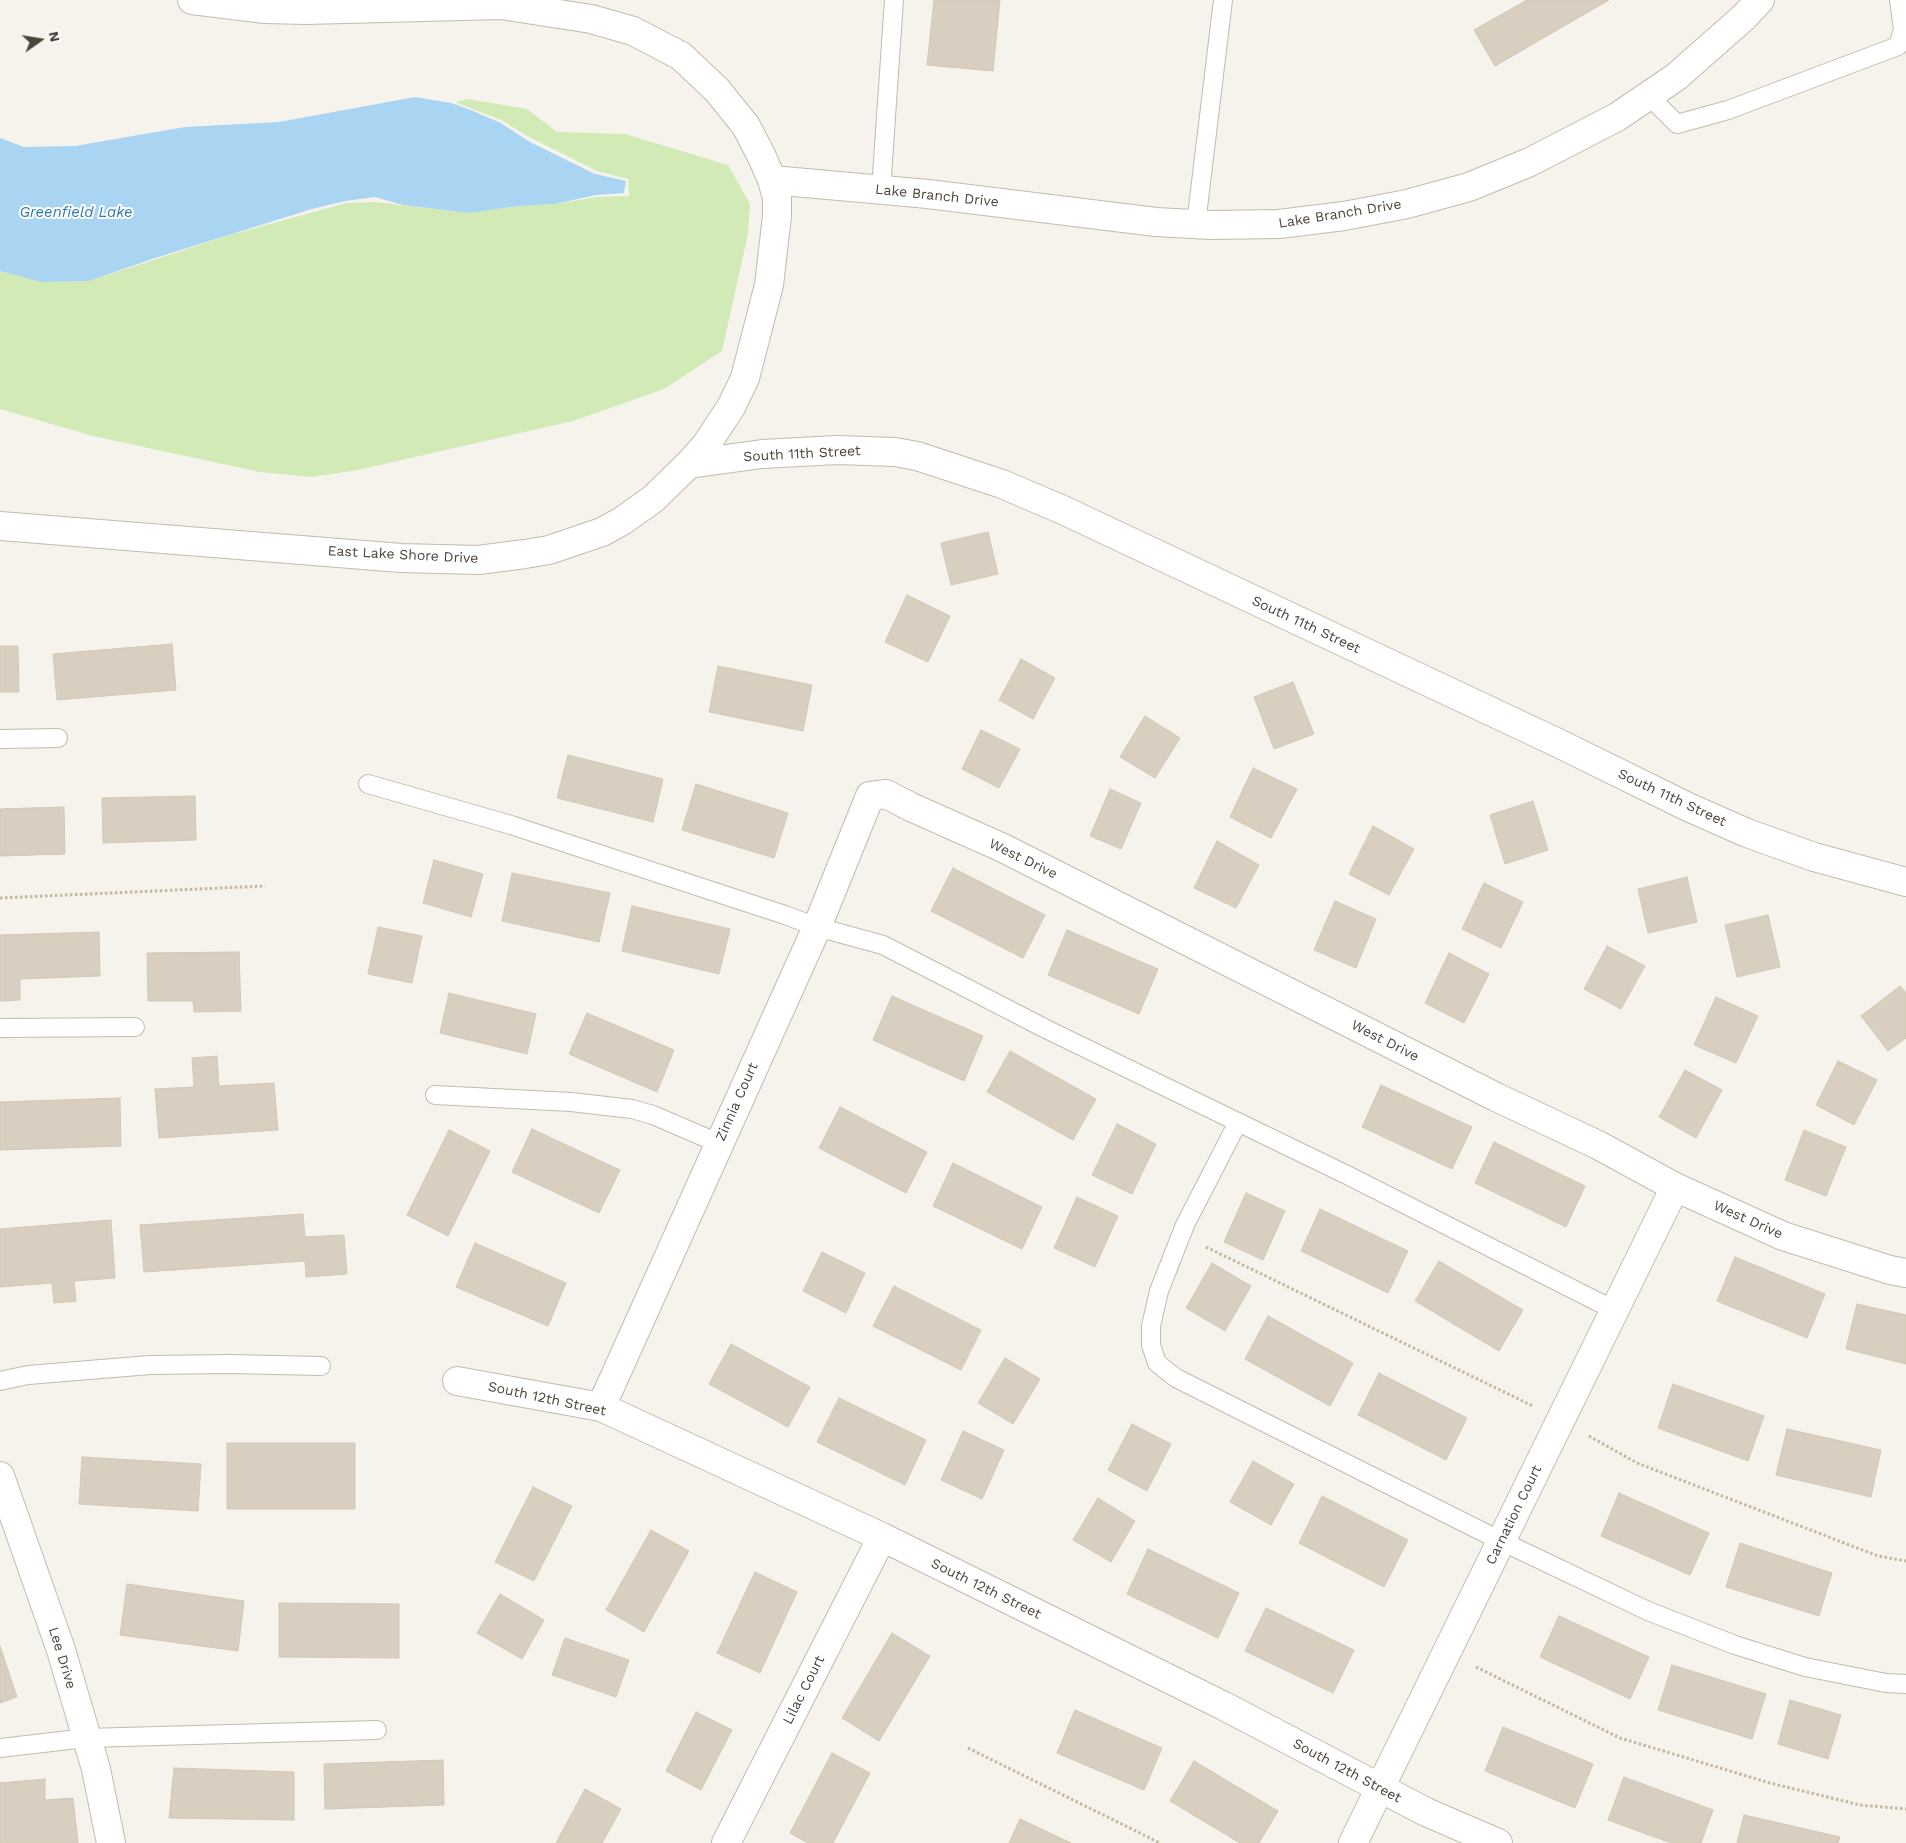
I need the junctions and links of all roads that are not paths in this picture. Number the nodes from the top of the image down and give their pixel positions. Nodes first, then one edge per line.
1 (192, 0) edge
2 (894, 0) edge
3 (1223, 0) edge
4 (1760, 0) edge
5 (1899, 0) edge
6 (1649, 96) junction
7 (772, 180) junction
8 (882, 190) junction
9 (1196, 224) junction
10 (689, 464) junction
11 (0, 526) edge
12 (58, 738) dead end
13 (0, 739) edge
14 (368, 784) dead end
15 (870, 796) joint
16 (1906, 882) edge
17 (817, 927) junction
18 (135, 1027) dead end
19 (0, 1028) edge
20 (435, 1095) dead end
21 (1238, 1122) junction
22 (718, 1143) junction
23 (1675, 1186) junction
24 (1906, 1273) edge
25 (1614, 1310) junction
26 (321, 1366) dead end
27 (0, 1381) edge
28 (457, 1381) dead end
29 (601, 1406) junction
30 (0, 1476) edge
31 (882, 1538) junction
32 (1501, 1541) junction
33 (1906, 1684) edge
34 (377, 1730) dead end
35 (86, 1738) junction
36 (0, 1748) edge
37 (1380, 1788) junction
38 (111, 1843) edge
39 (726, 1843) edge
40 (1353, 1843) edge
41 (1498, 1843) edge

1 - 7 street, East Lake Shore Drive
2 - 8 lane
3 - 9 lane
4 - 6 street, Lake Branch Drive
5 - 6 lane
6 - 9 street, Lake Branch Drive
7 - 8 street, Lake Branch Drive
7 - 10 street, East Lake Shore Drive
8 - 9 street, Lake Branch Drive
10 - 11 street, East Lake Shore Drive
10 - 16 street, South 11th Street
12 - 13 lane
14 - 17 lane
15 - 17 street, Zinnia Court
15 - 23 street, West Drive
17 - 21 lane
17 - 22 street, Zinnia Court
18 - 19 lane
20 - 22 lane
21 - 25 lane
21 - 32 lane
22 - 29 street, Zinnia Court
23 - 24 street, West Drive
23 - 25 street, Carnation Court
25 - 32 street, Carnation Court
26 - 27 lane
28 - 29 street, South 12th Street
29 - 31 street, South 12th Street
30 - 35 street, Lee Drive
31 - 37 street, South 12th Street
31 - 39 street, Lilac Court
32 - 33 lane
32 - 37 street, Carnation Court
34 - 35 lane
35 - 36 lane
35 - 38 street, Lee Drive
37 - 40 street, Carnation Court
37 - 41 street, South 12th Street

